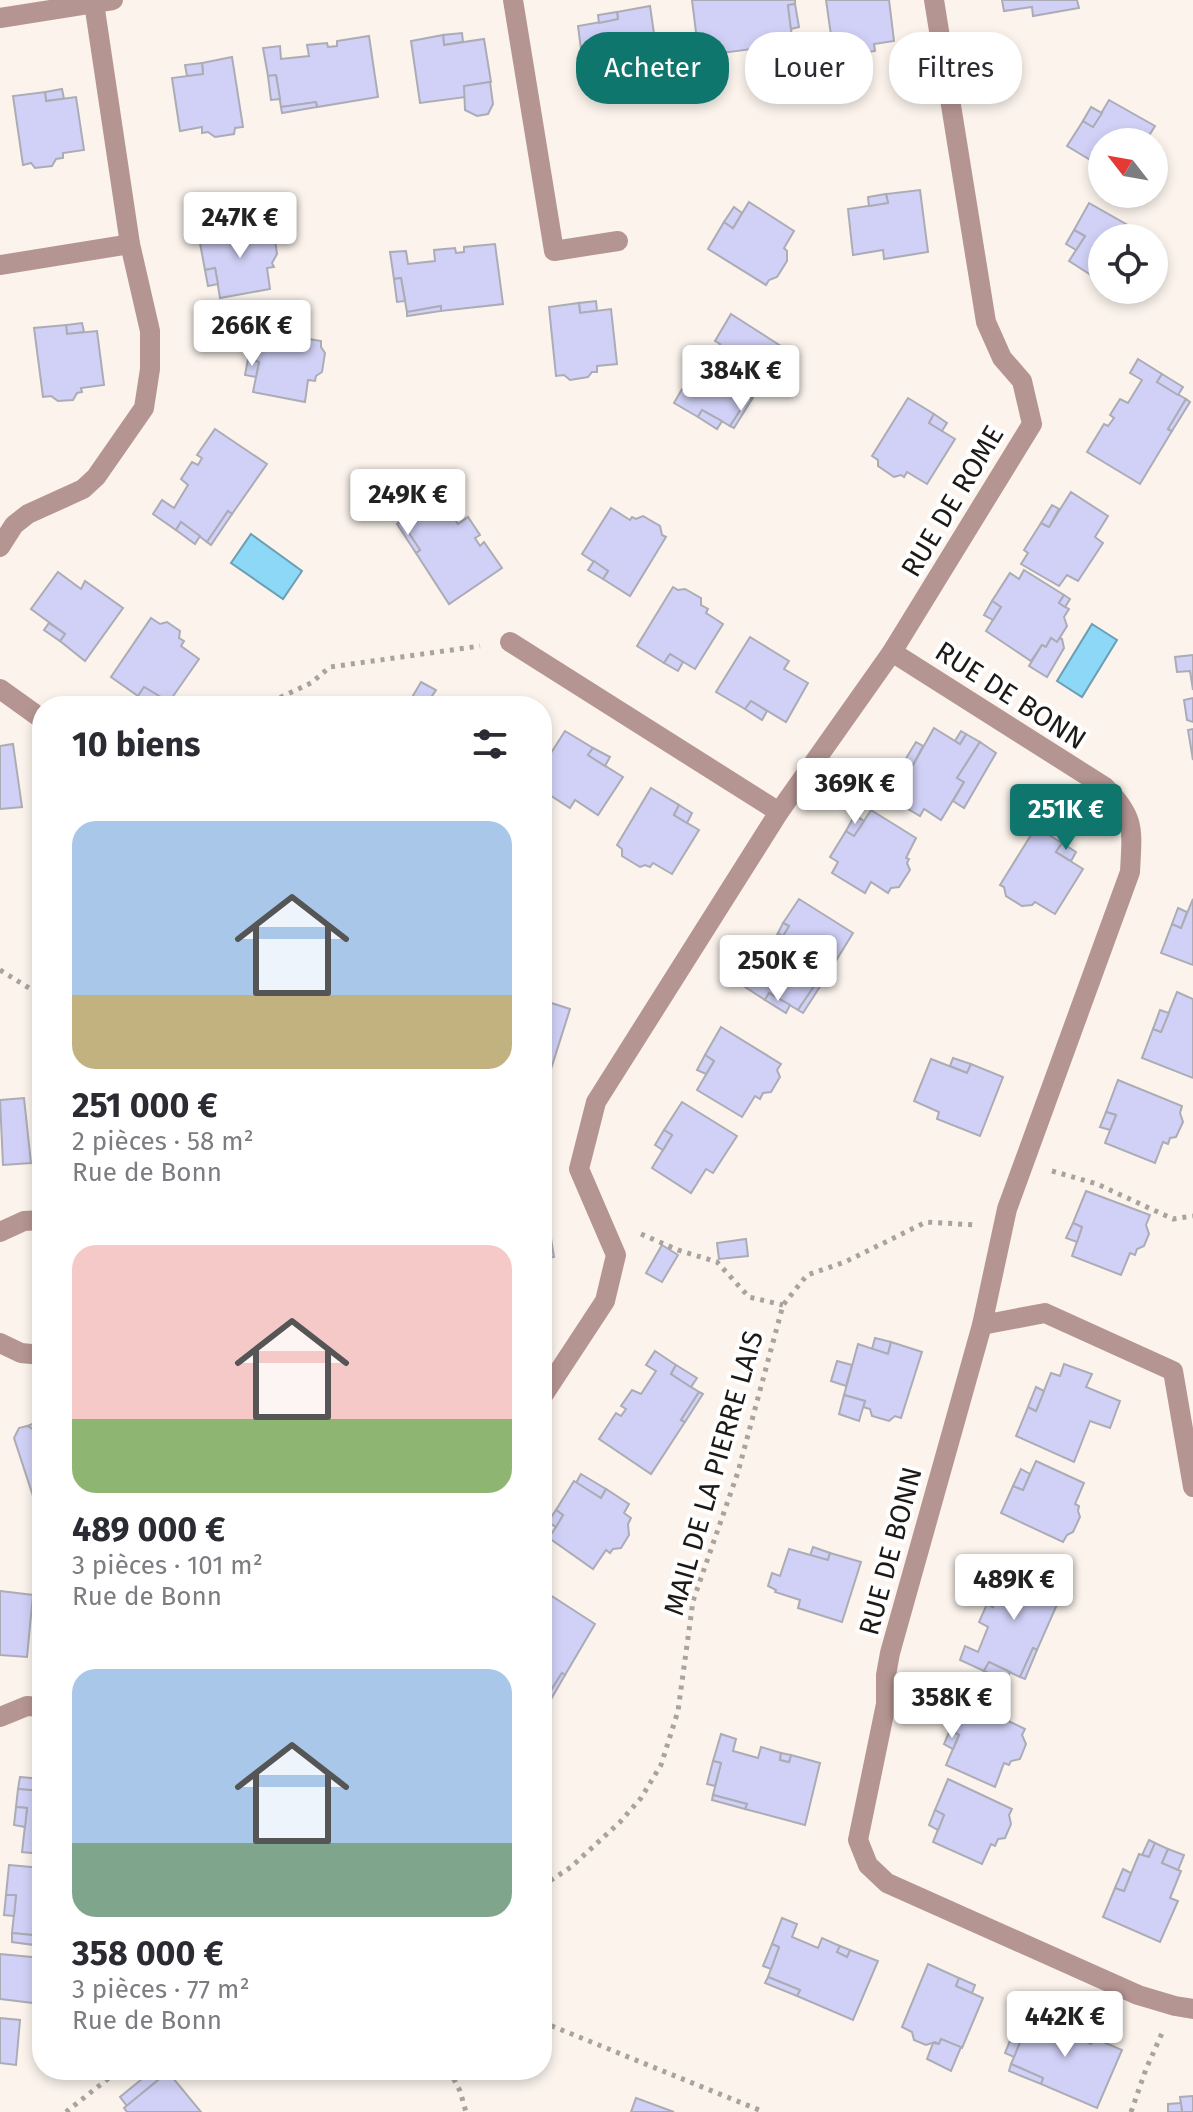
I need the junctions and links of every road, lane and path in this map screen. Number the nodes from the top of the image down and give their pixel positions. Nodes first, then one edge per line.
1 (513, 0) edge
2 (934, 0) edge
3 (104, 2) edge
4 (0, 18) edge
5 (618, 241) dead end
6 (130, 244) junction
7 (1, 265) edge
8 (0, 547) edge
9 (510, 642) joint
10 (892, 652) junction
11 (0, 689) edge
12 (283, 696) edge
13 (32, 712) edge
14 (779, 812) junction
15 (0, 970) edge
16 (32, 990) edge
17 (1023, 1162) junction
18 (1193, 1216) edge
19 (600, 1217) junction
20 (32, 1221) edge
21 (1004, 1227) junction
22 (0, 1232) edge
23 (783, 1305) junction
24 (982, 1325) junction
25 (0, 1343) edge
26 (32, 1354) edge
27 (552, 1382) edge
28 (1193, 1487) edge
29 (32, 1706) edge
30 (0, 1717) edge
31 (552, 1879) edge
32 (1184, 2008) edge
33 (552, 2026) edge
34 (106, 2080) edge
35 (454, 2080) edge
36 (66, 2112) edge
37 (466, 2112) edge
38 (764, 2112) edge
39 (1131, 2112) edge

1 - 5 street
2 - 10 street, RUE DE ROME
3 - 4 street
3 - 6 street
6 - 7 street
6 - 8 street
9 - 12 path
9 - 14 street
10 - 14 street, RUE DE ROME
10 - 17 street, RUE DE BONN
11 - 13 street
14 - 19 street, RUE DE ROME
15 - 16 path
17 - 18 path
17 - 21 street, RUE DE BONN
19 - 23 path, MAIL DE LA PIERRE LAIS
19 - 27 street, RUE DE ROME
20 - 22 street
21 - 23 path, MAIL DE LA PIERRE LAIS
21 - 24 street, RUE DE BONN
23 - 31 path, MAIL DE LA PIERRE LAIS
24 - 28 street
24 - 32 street, RUE DE BONN
25 - 26 street
29 - 30 street
32 - 39 path
33 - 38 path
34 - 36 path
35 - 37 path

